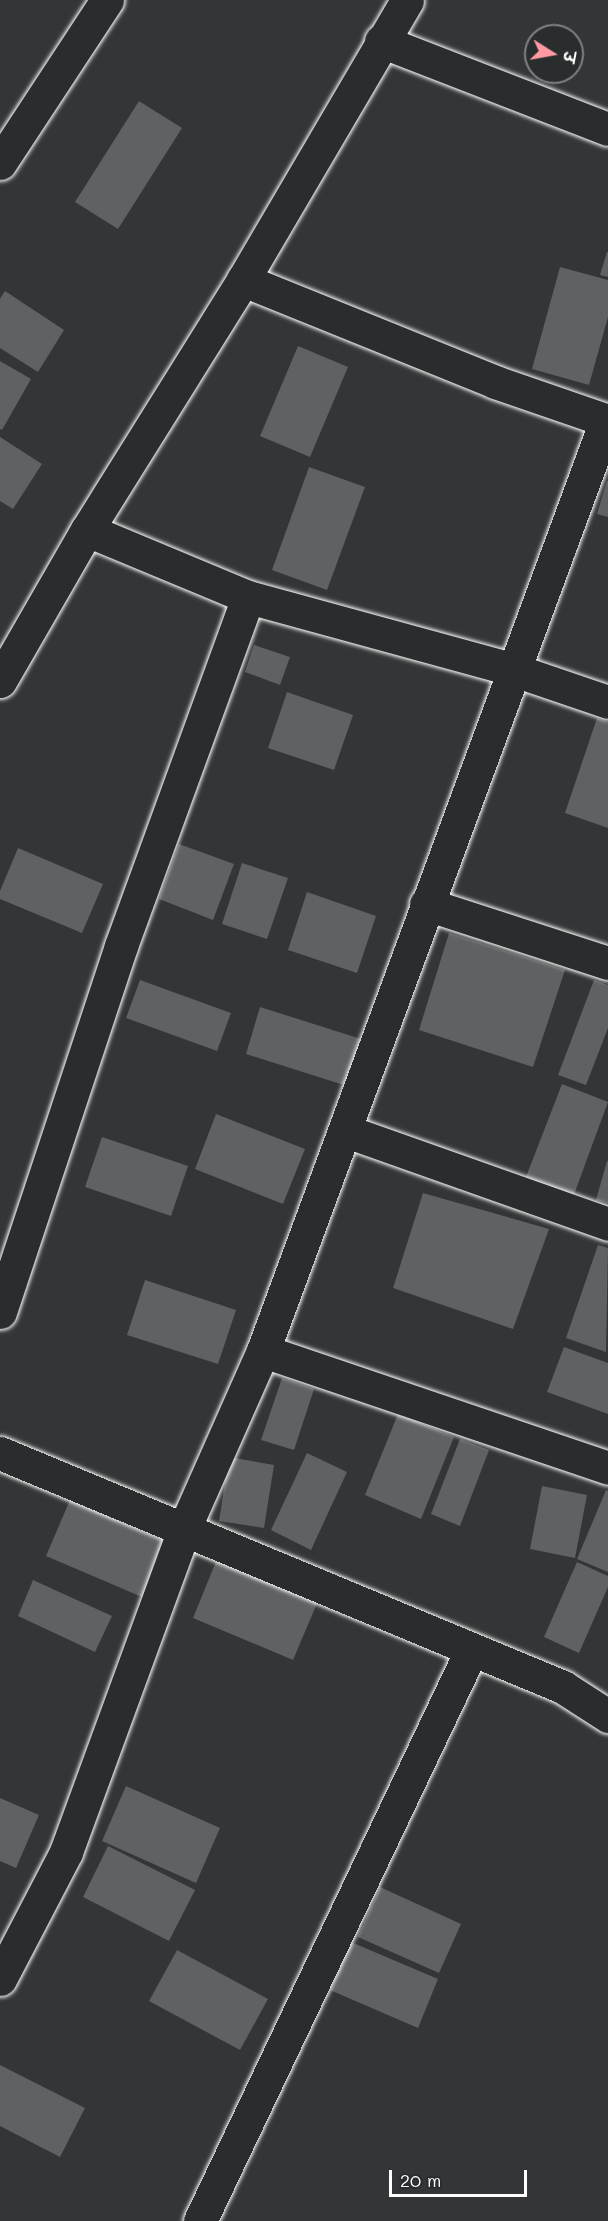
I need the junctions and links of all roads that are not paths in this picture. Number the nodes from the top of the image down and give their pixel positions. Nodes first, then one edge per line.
1 (107, 0) edge
2 (406, 0) edge
3 (381, 41) junction
4 (608, 129) edge
5 (0, 163) edge
6 (243, 280) junction
7 (607, 421) edge
8 (87, 530) junction
9 (248, 597) junction
10 (514, 670) junction
11 (0, 681) edge
12 (608, 702) edge
13 (426, 904) junction
14 (608, 963) edge
15 (346, 1131) junction
16 (608, 1224) edge
17 (0, 1312) edge
18 (263, 1351) junction
19 (0, 1453) edge
20 (608, 1468) edge
21 (184, 1529) junction
22 (472, 1649) junction
23 (608, 1716) edge
24 (0, 1979) edge
25 (200, 2221) edge

1 - 5 street
2 - 3 street
3 - 4 street
3 - 6 street
6 - 7 street
6 - 8 street
7 - 10 street
8 - 9 street
8 - 11 street
9 - 10 street
9 - 17 street
10 - 12 street
10 - 13 street
13 - 14 street
13 - 15 street
15 - 16 street
15 - 18 street
18 - 20 street
18 - 21 street
19 - 21 street
21 - 22 street
21 - 24 street
22 - 23 street
22 - 25 street

